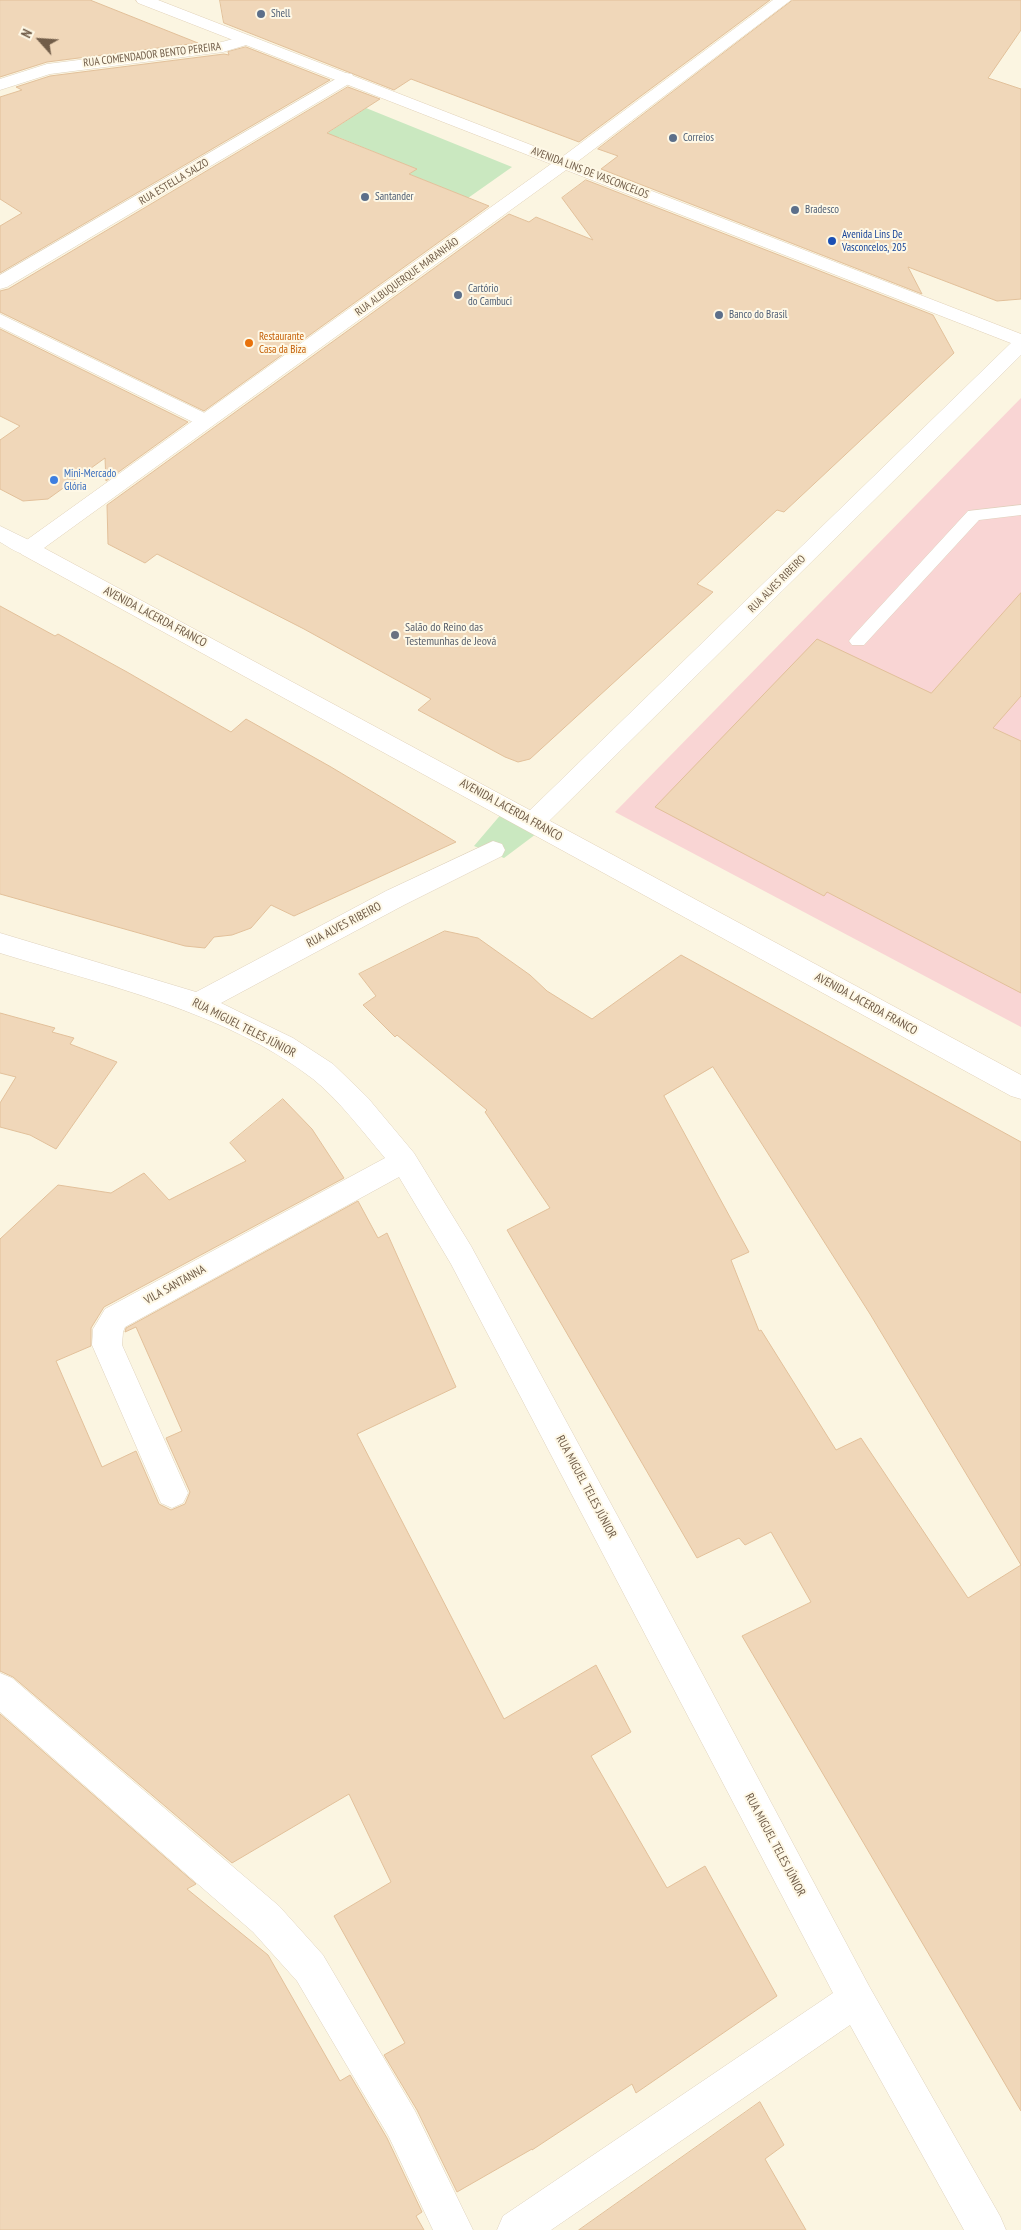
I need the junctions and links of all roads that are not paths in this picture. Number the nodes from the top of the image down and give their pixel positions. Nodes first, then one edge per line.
1 (783, 0) edge
2 (153, 2) edge
3 (247, 40) junction
4 (346, 78) junction
5 (0, 85) edge
6 (564, 163) junction
7 (0, 283) edge
8 (0, 320) edge
9 (1021, 343) edge
10 (206, 421) junction
11 (1021, 510) edge
12 (0, 533) edge
13 (29, 549) junction
14 (858, 641) dead end
15 (532, 822) junction
16 (493, 850) dead end
17 (0, 943) edge
18 (198, 1003) junction
19 (1021, 1088) edge
20 (404, 1161) junction
21 (172, 1493) dead end
22 (0, 1690) edge
23 (856, 1999) junction
24 (454, 2230) edge
25 (517, 2230) edge
26 (986, 2230) edge

1 - 6 street, RUA ALBUQUERQUE MARANHÃO
2 - 3 street, AVENIDA LINS DE VASCONCELOS
3 - 4 street, AVENIDA LINS DE VASCONCELOS
3 - 5 street, RUA COMENDADOR BENTO PEREIRA
4 - 6 street, AVENIDA LINS DE VASCONCELOS
4 - 7 street, RUA ESTELLA SALZO
6 - 9 street, AVENIDA LINS DE VASCONCELOS
6 - 10 street, RUA ALBUQUERQUE MARANHÃO
8 - 10 street
9 - 15 street, RUA ALVES RIBEIRO
10 - 13 street, RUA ALBUQUERQUE MARANHÃO
11 - 14 lane
12 - 13 street, AVENIDA LACERDA FRANCO
13 - 15 street, AVENIDA LACERDA FRANCO
15 - 19 street, AVENIDA LACERDA FRANCO
16 - 18 street, RUA ALVES RIBEIRO
17 - 18 street, RUA MIGUEL TELES JÚNIOR
18 - 20 street, RUA MIGUEL TELES JÚNIOR
20 - 21 street, VILA SANTANNA
20 - 23 street, RUA MIGUEL TELES JÚNIOR
22 - 24 street
23 - 25 street
23 - 26 street, RUA MIGUEL TELES JÚNIOR

